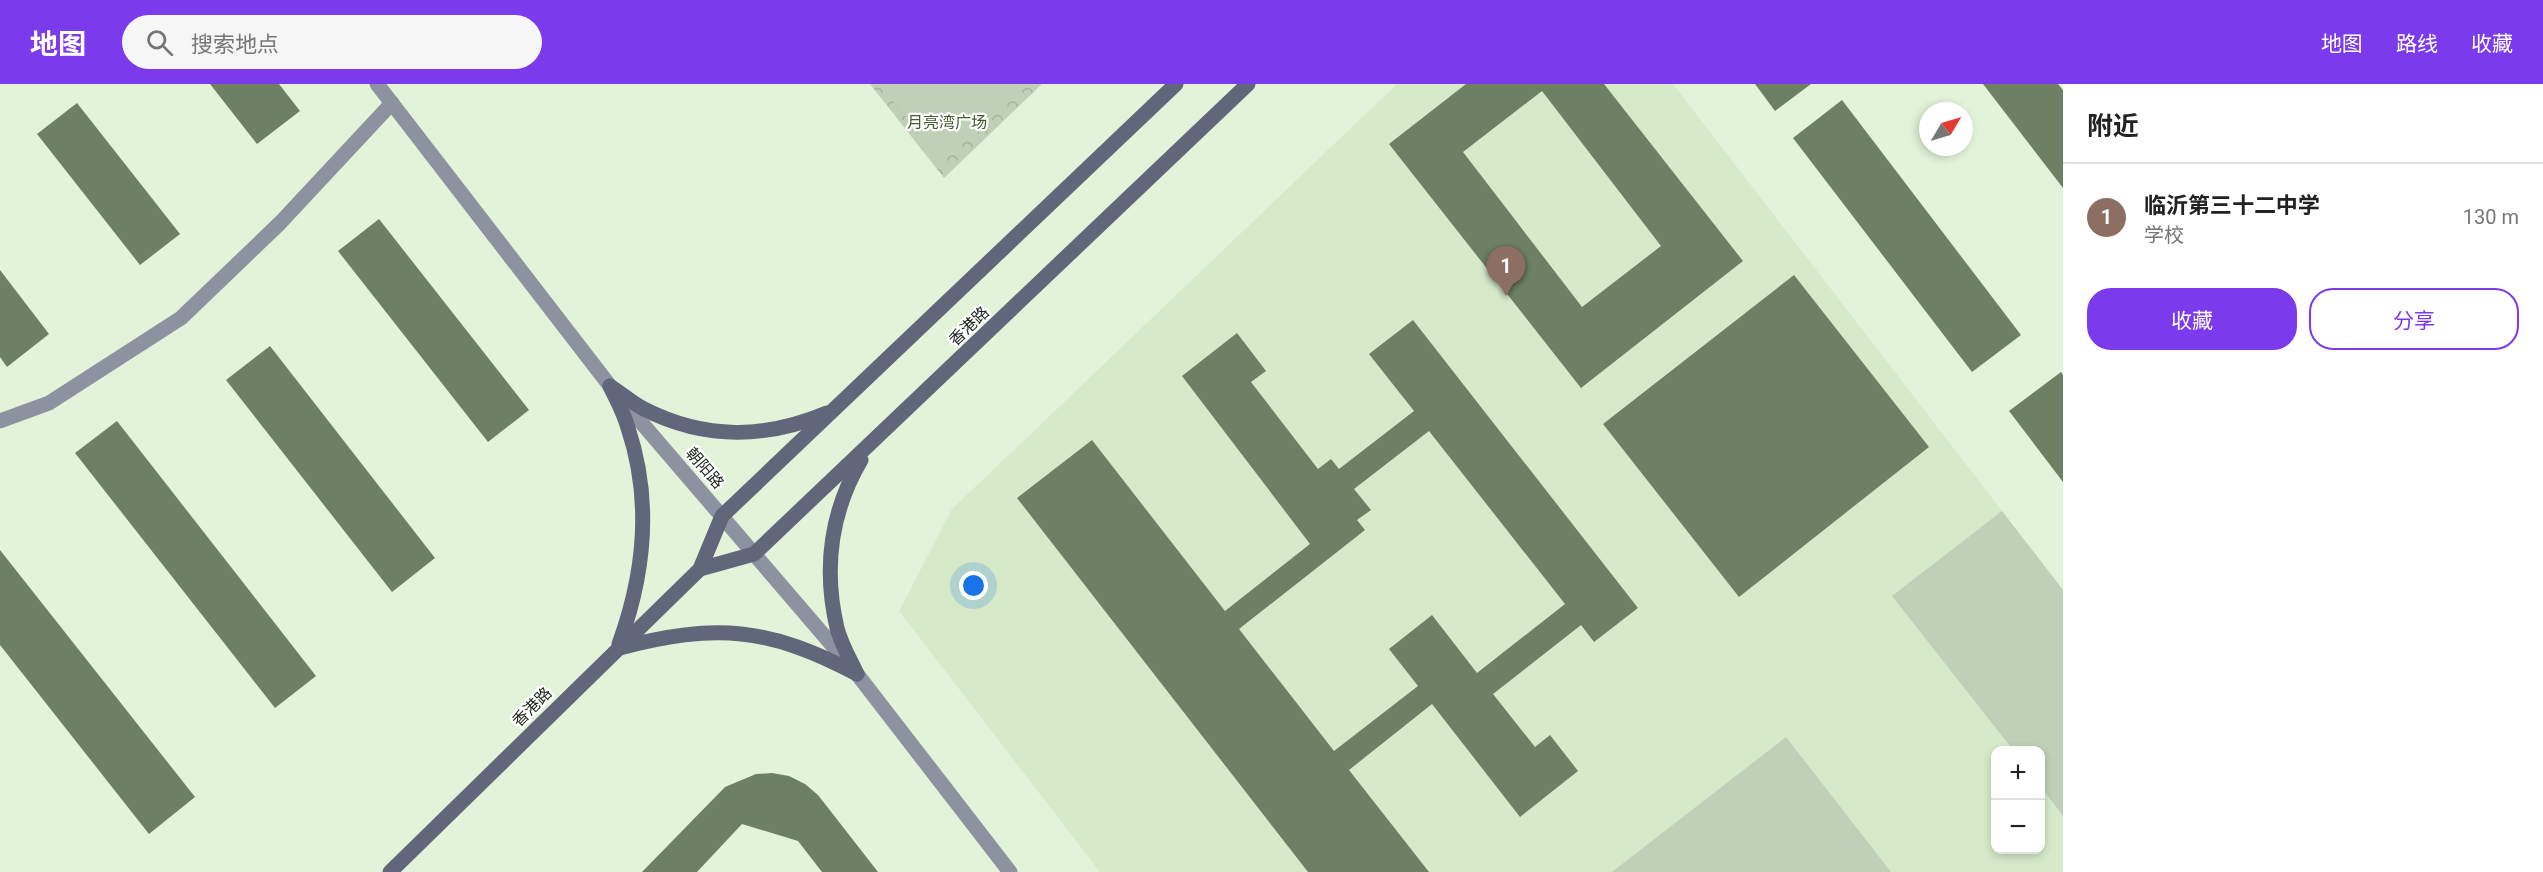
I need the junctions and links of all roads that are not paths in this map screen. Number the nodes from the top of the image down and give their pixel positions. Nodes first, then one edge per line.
1 (377, 84) edge
2 (1176, 84) edge
3 (1248, 84) edge
4 (392, 103) junction
5 (610, 386) junction
6 (836, 409) junction
7 (0, 421) edge
8 (870, 445) junction
9 (722, 516) junction
10 (754, 555) junction
11 (700, 569) junction
12 (617, 649) junction
13 (857, 674) junction
14 (390, 872) edge
15 (1010, 872) edge

1 - 4 street, 朝阳路
2 - 6 main road, 香港路
3 - 8 main road, 香港路
4 - 5 street, 朝阳路
4 - 7 street
5 - 6 main road
5 - 9 street, 朝阳路
5 - 12 main road
6 - 9 main road, 香港路
8 - 10 main road, 香港路
8 - 13 main road
9 - 10 street, 朝阳路
9 - 11 main road, 香港路
10 - 11 main road, 香港路
10 - 13 street, 朝阳路
11 - 12 main road, 香港路
12 - 13 main road
12 - 14 main road, 香港路
13 - 15 street, 朝阳路

